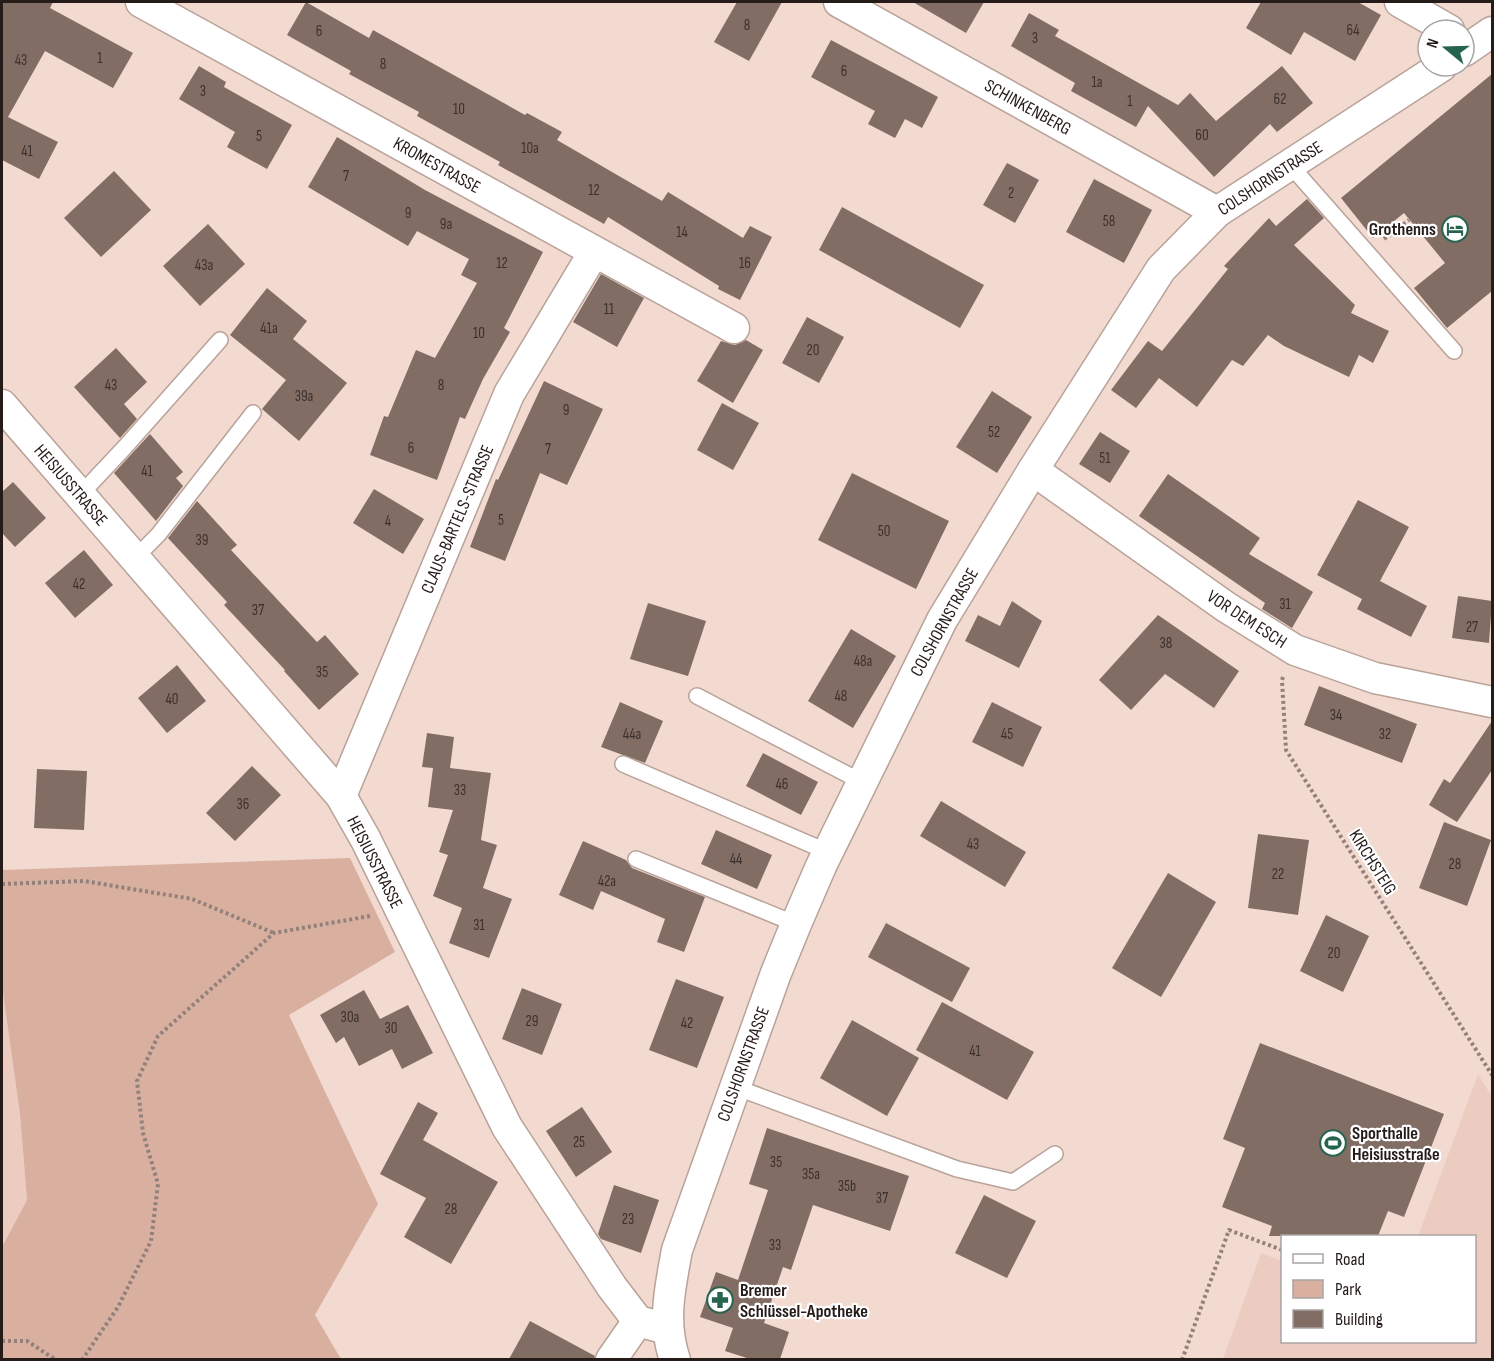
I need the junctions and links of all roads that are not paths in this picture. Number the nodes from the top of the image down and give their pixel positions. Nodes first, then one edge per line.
1 (141, 2) edge
2 (839, 2) edge
3 (1400, 2) edge
4 (1423, 18) edge
5 (1492, 32) edge
6 (1476, 38) edge
7 (1424, 78) edge
8 (1290, 165) junction
9 (1217, 212) junction
10 (594, 252) junction
11 (734, 328) dead end
12 (220, 340) dead end
13 (1454, 351) dead end
14 (2, 405) edge
15 (253, 413) dead end
16 (1033, 470) junction
17 (80, 495) junction
18 (135, 558) junction
19 (697, 696) dead end
20 (1492, 702) edge
21 (622, 764) dead end
22 (862, 782) junction
23 (341, 796) junction
24 (828, 852) junction
25 (636, 859) dead end
26 (796, 924) junction
27 (735, 1087) junction
28 (1055, 1154) dead end
29 (638, 1322) junction
30 (667, 1329) junction
31 (611, 1359) edge
32 (675, 1359) edge

1 - 10 street, KROMESTRASSE
2 - 9 street, SCHINKENBERG
3 - 4 street
5 - 6 street
7 - 8 street, COLSHORNSTRASSE
8 - 9 street, COLSHORNSTRASSE
8 - 13 lane
9 - 16 street, COLSHORNSTRASSE
10 - 11 street, KROMESTRASSE
10 - 23 street, CLAUS-BARTELS-STRASSE
12 - 17 lane
14 - 17 street, HEISIUSSTRASSE
15 - 18 lane
16 - 20 street, VOR DEM ESCH
16 - 22 street, COLSHORNSTRASSE
17 - 18 street, HEISIUSSTRASSE
18 - 23 street, HEISIUSSTRASSE
19 - 22 lane
21 - 24 lane
22 - 24 street, COLSHORNSTRASSE
23 - 29 street, HEISIUSSTRASSE
24 - 26 street, COLSHORNSTRASSE
25 - 26 lane
26 - 27 street, COLSHORNSTRASSE
27 - 28 lane
27 - 30 street, COLSHORNSTRASSE
29 - 30 street
29 - 31 street
30 - 32 street

